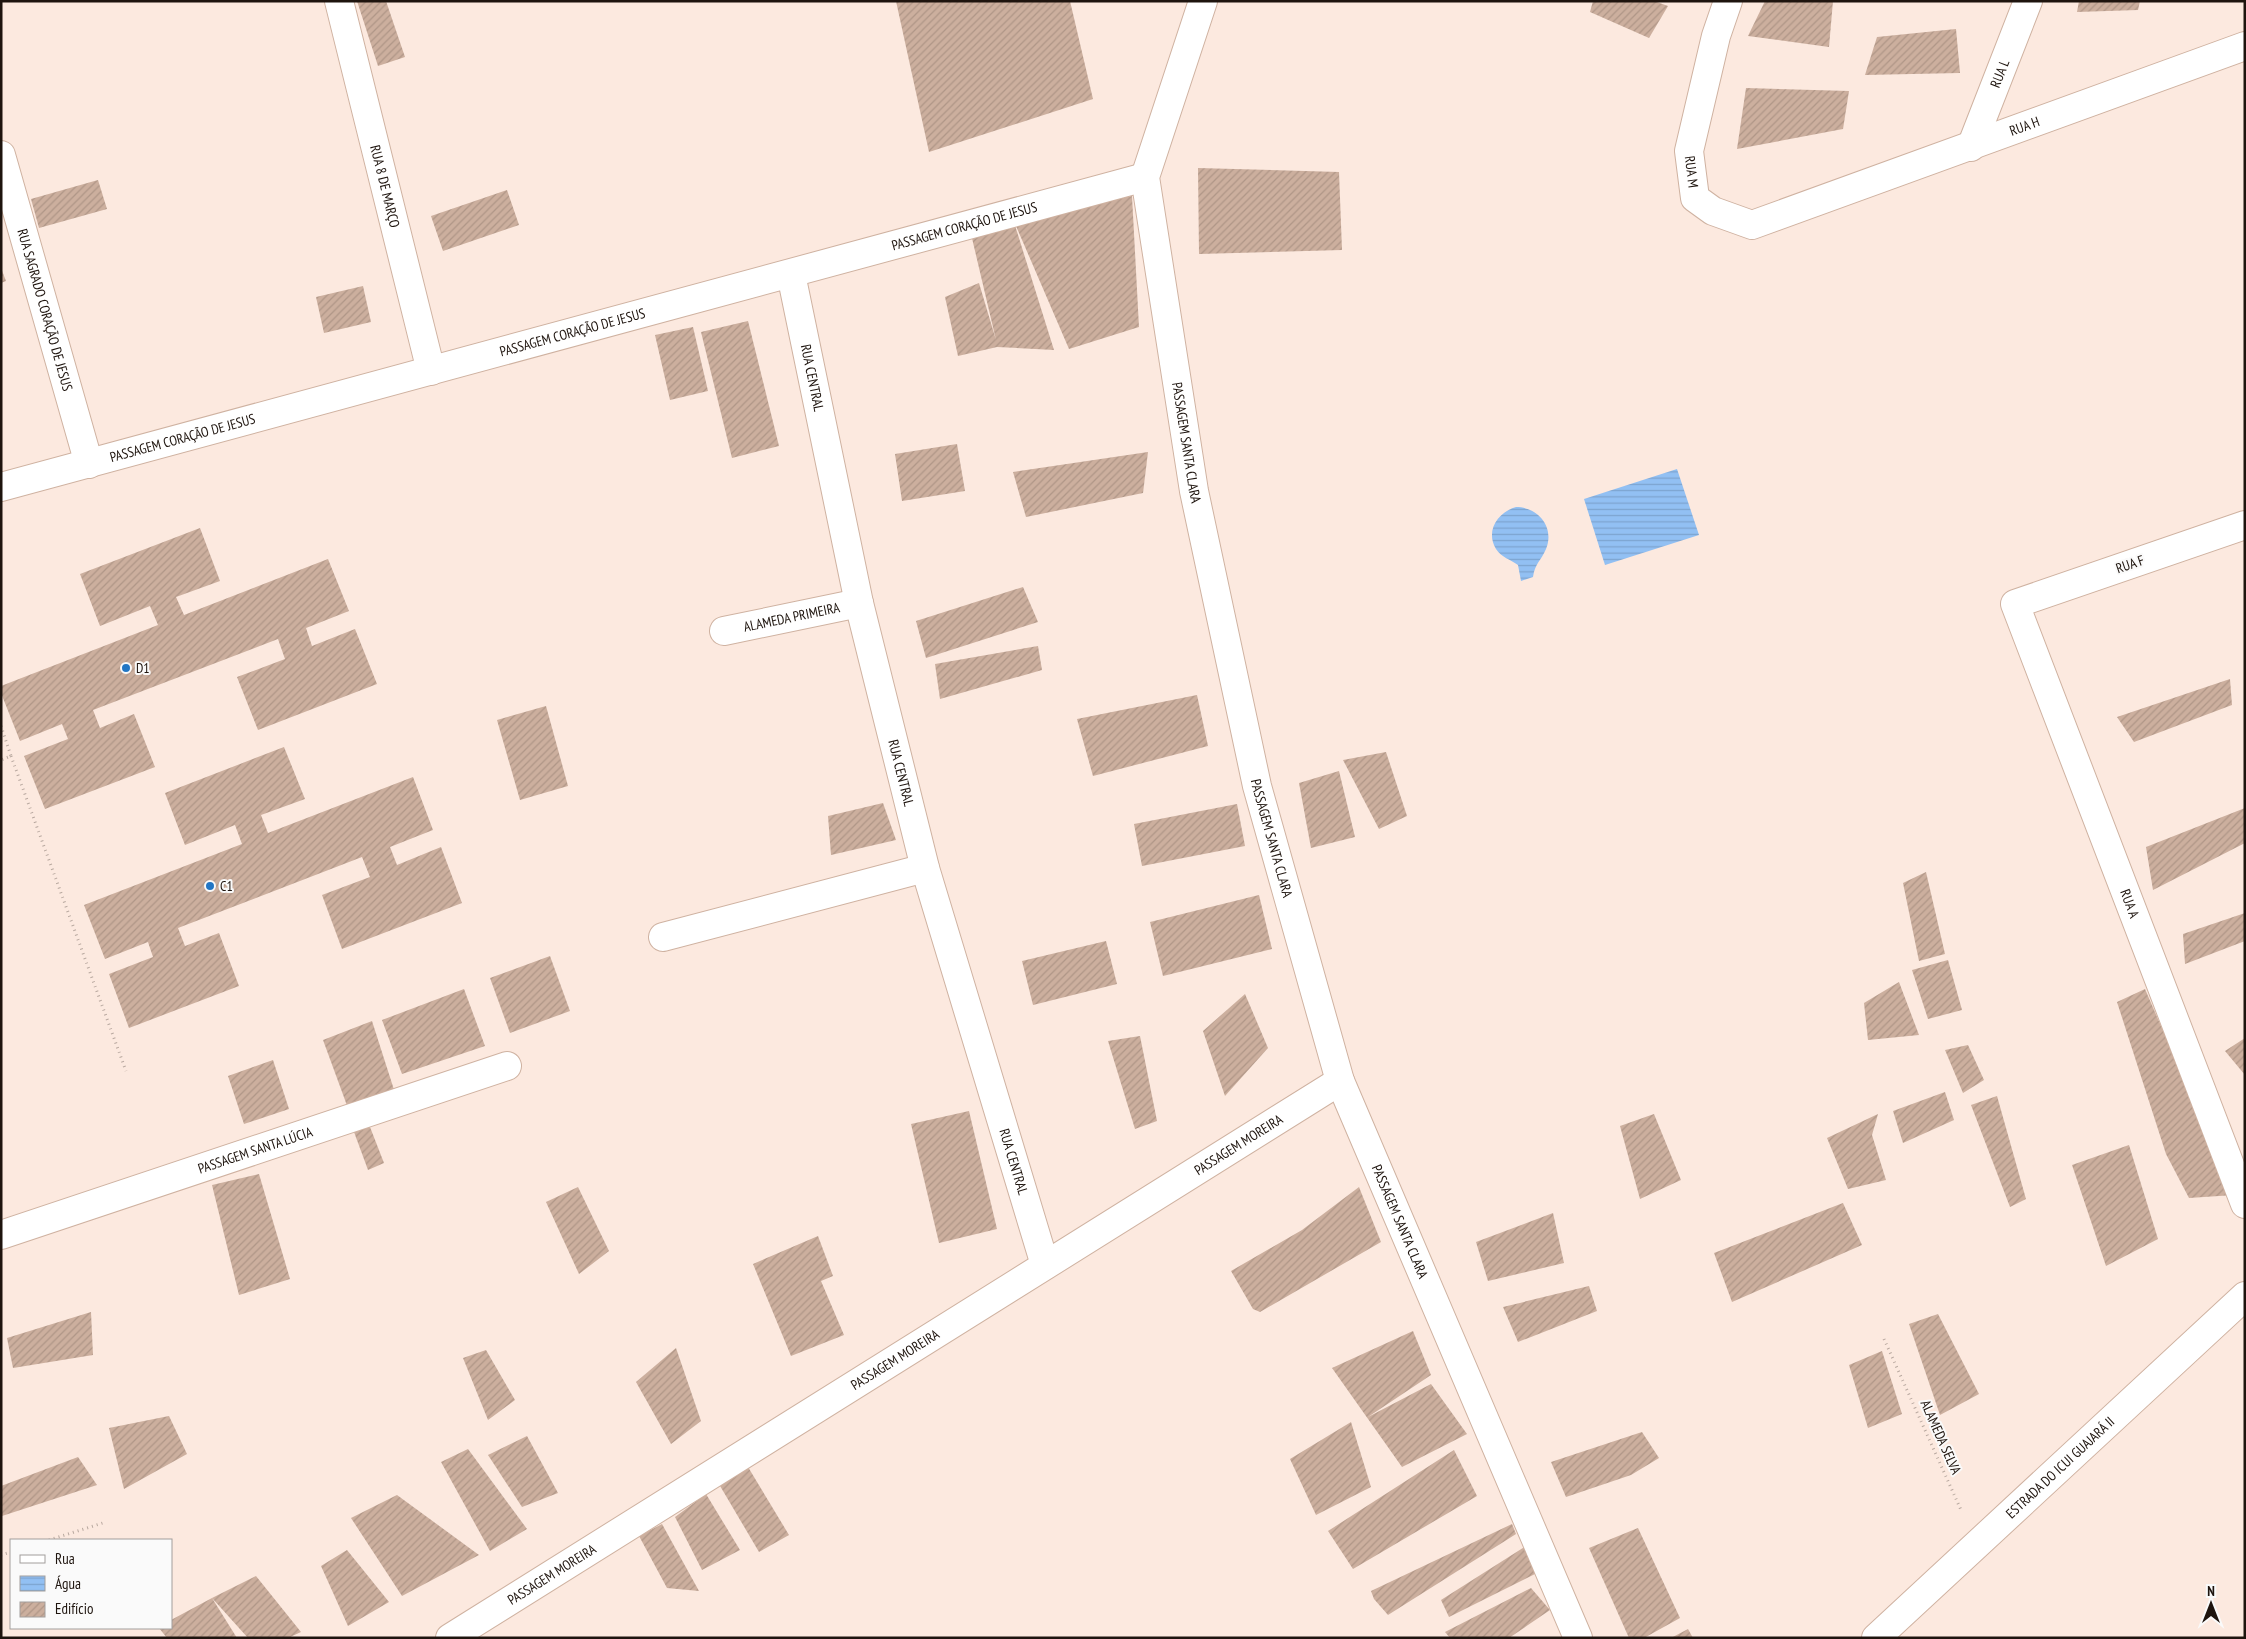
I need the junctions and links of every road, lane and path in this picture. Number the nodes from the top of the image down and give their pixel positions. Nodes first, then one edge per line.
1 (339, 1) edge
2 (1203, 1) edge
3 (1728, 1) edge
4 (2028, 1) edge
5 (2245, 46) edge
6 (1971, 147) junction
7 (1, 155) edge
8 (1145, 177) junction
9 (1805, 208) joint
10 (791, 274) junction
11 (431, 371) junction
12 (89, 464) junction
13 (1, 488) edge
14 (2245, 525) edge
15 (859, 603) junction
16 (2015, 604) joint
17 (724, 631) dead end
18 (1, 726) edge
19 (11, 756) junction
20 (1, 760) edge
21 (925, 868) junction
22 (663, 937) dead end
23 (507, 1066) dead end
24 (126, 1071) dead end
25 (1340, 1081) junction
26 (2245, 1204) edge
27 (1, 1235) edge
28 (1045, 1265) junction
29 (2245, 1296) edge
30 (1884, 1339) dead end
31 (106, 1522) dead end
32 (51, 1539) edge
33 (1977, 1545) junction
34 (450, 1638) edge
35 (1578, 1638) edge
36 (1876, 1638) edge

1 - 11 street, RUA 8 DE MARÇO
2 - 8 street, PASSAGEM SANTA CLARA
3 - 9 street, RUA M
4 - 6 street, RUA L
5 - 6 street, RUA H
6 - 9 street, RUA H
7 - 12 street, RUA SAGRADO CORAÇÃO DE JESUS
8 - 10 street, PASSAGEM CORAÇÃO DE JESUS
8 - 25 street, PASSAGEM SANTA CLARA
10 - 11 street, PASSAGEM CORAÇÃO DE JESUS
10 - 15 street, RUA CENTRAL
11 - 12 street, PASSAGEM CORAÇÃO DE JESUS
12 - 13 street, PASSAGEM CORAÇÃO DE JESUS
14 - 16 street, RUA F
15 - 17 street, ALAMEDA PRIMEIRA
15 - 21 street, RUA CENTRAL
16 - 26 street, RUA A
18 - 19 path
19 - 20 path
19 - 24 path
21 - 22 street
21 - 28 street, RUA CENTRAL
23 - 27 street, PASSAGEM SANTA LÚCIA
25 - 28 street, PASSAGEM MOREIRA
25 - 35 street, PASSAGEM SANTA CLARA
28 - 34 street, PASSAGEM MOREIRA
29 - 33 street, ESTRADA DO ICUI GUAJARÁ II
30 - 33 path, ALAMEDA SELVA
31 - 32 path
33 - 36 street, ESTRADA DO ICUI GUAJARÁ II

